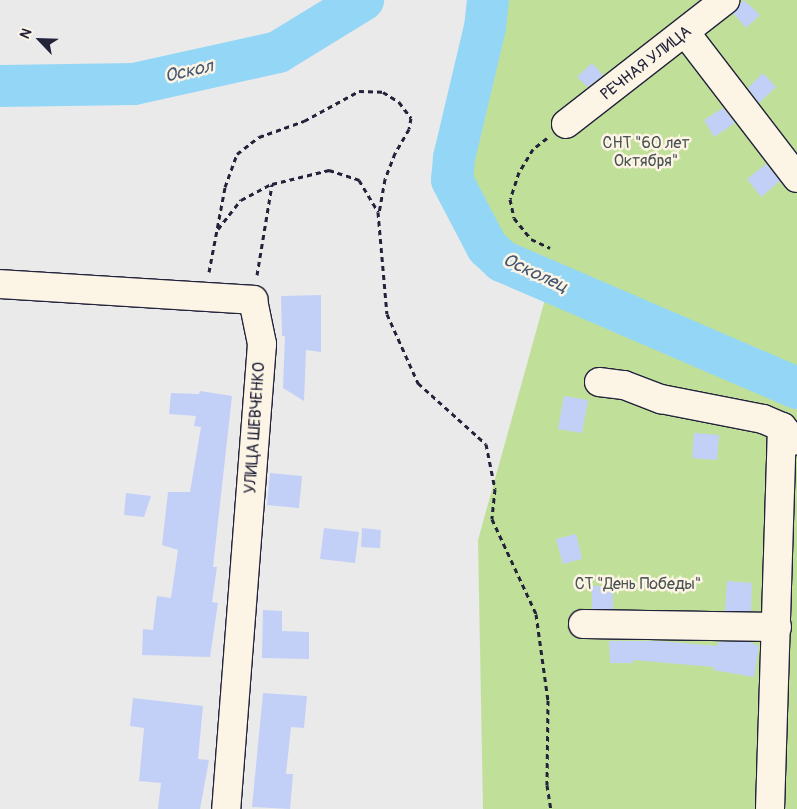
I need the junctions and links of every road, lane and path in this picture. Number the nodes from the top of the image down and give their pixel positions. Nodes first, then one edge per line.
1 (725, 0) edge
2 (685, 32) junction
3 (566, 124) joint
4 (797, 178) edge
5 (272, 184) junction
6 (378, 212) junction
7 (216, 233) junction
8 (550, 248) dead end
9 (0, 284) edge
10 (203, 297) junction
11 (252, 300) junction
12 (599, 382) dead end
13 (790, 436) edge
14 (583, 624) dead end
15 (777, 627) junction
16 (226, 809) edge
17 (551, 809) edge
18 (770, 809) edge

1 - 2 street, РЕЧНАЯ УЛИЦА
2 - 3 street, РЕЧНАЯ УЛИЦА
2 - 4 street
3 - 8 path
5 - 6 path
5 - 7 path
5 - 11 path
6 - 7 path
6 - 17 path
7 - 10 path
9 - 10 street
10 - 11 street
11 - 16 street, УЛИЦА ШЕВЧЕНКО
12 - 13 street
13 - 15 street
14 - 15 street
15 - 18 street

